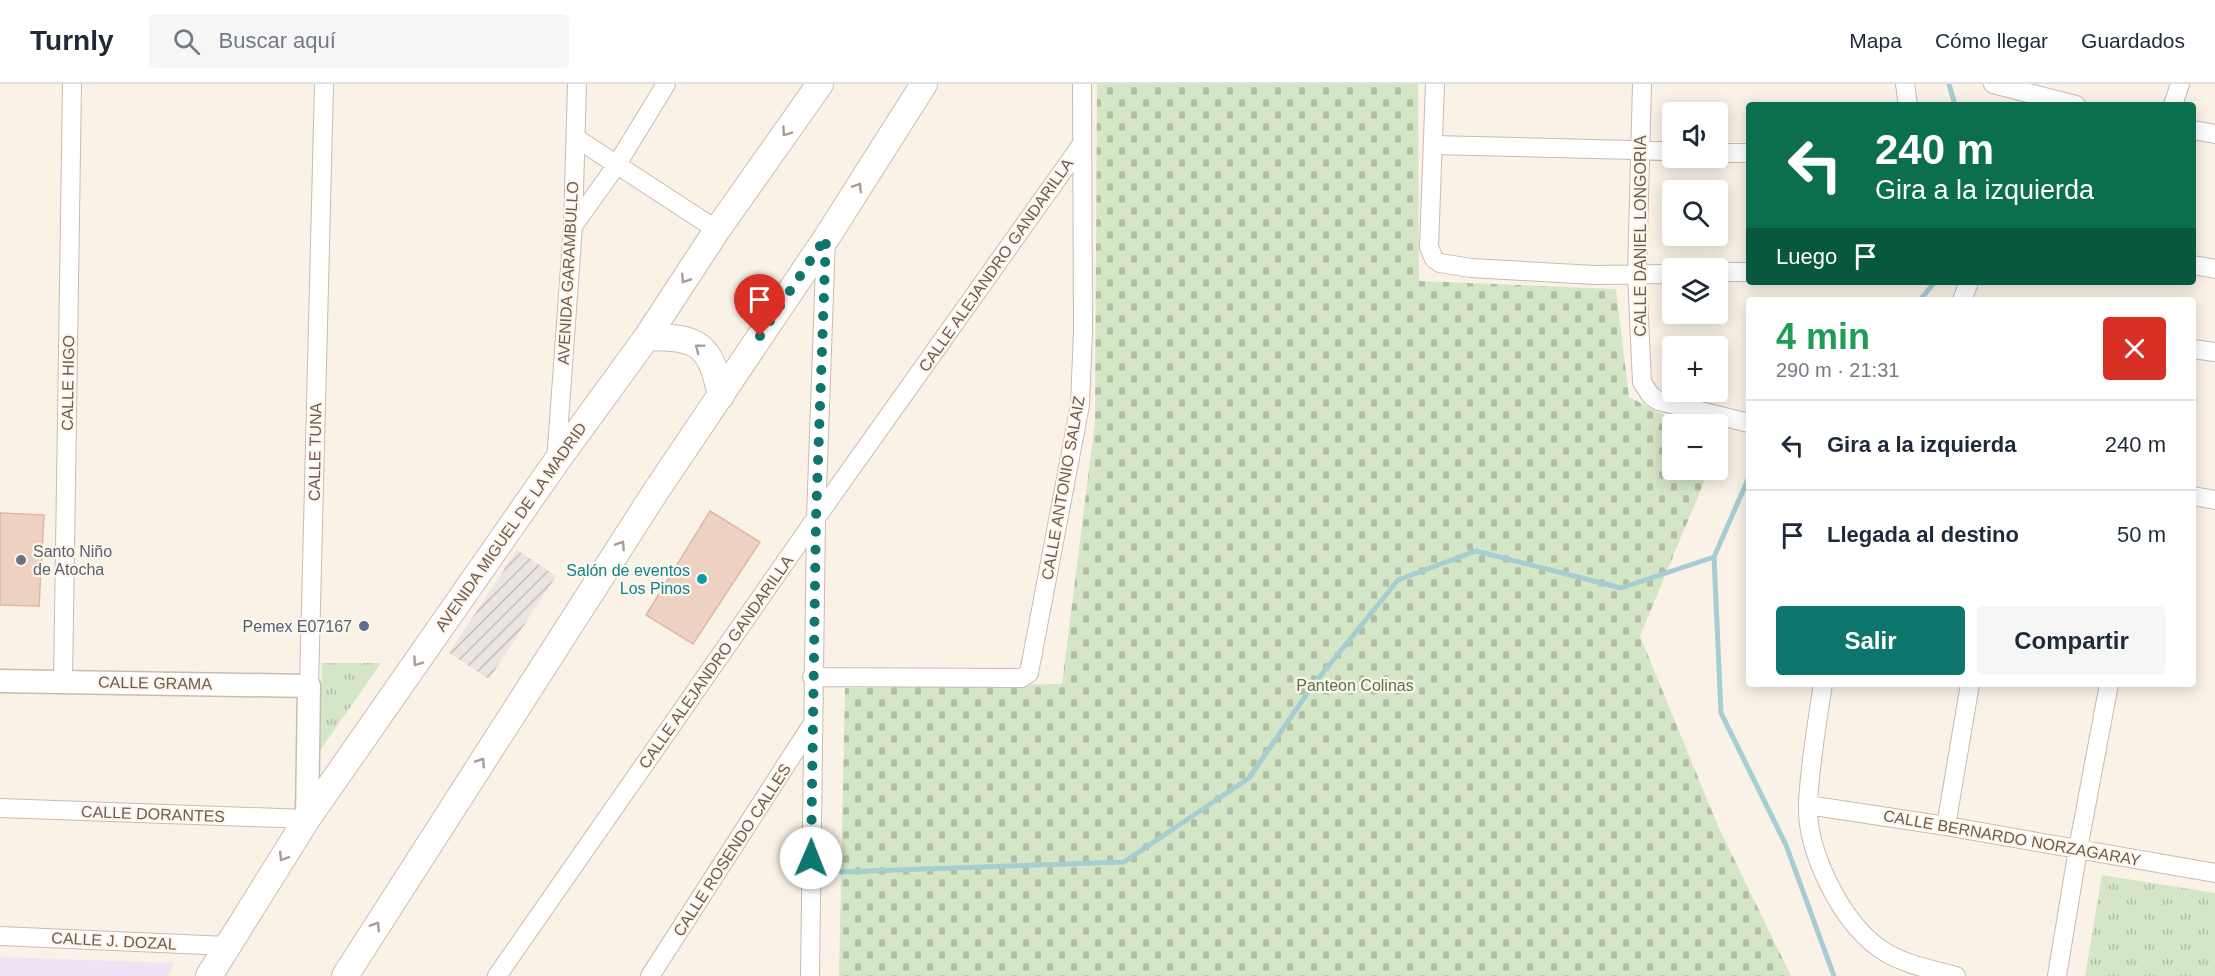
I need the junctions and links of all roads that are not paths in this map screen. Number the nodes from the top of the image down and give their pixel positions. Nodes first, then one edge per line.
1 (72, 84) edge
2 (324, 84) edge
3 (577, 84) edge
4 (666, 84) edge
5 (820, 84) edge
6 (924, 84) edge
7 (1082, 84) edge
8 (1435, 84) edge
9 (1642, 84) edge
10 (1905, 84) edge
11 (2180, 84) edge
12 (1994, 85) edge
13 (2055, 92) edge
14 (1908, 102) edge
15 (1995, 102) edge
16 (2071, 102) edge
17 (2174, 102) edge
18 (2196, 131) edge
19 (2215, 134) edge
20 (576, 138) junction
21 (1082, 144) junction
22 (1433, 145) junction
23 (1641, 150) junction
24 (1662, 151) edge
25 (1728, 153) edge
26 (1746, 153) edge
27 (616, 166) junction
28 (573, 226) junction
29 (717, 230) junction
30 (826, 237) junction
31 (2196, 265) edge
32 (2215, 268) edge
33 (1746, 272) edge
34 (1662, 273) edge
35 (1728, 273) edge
36 (1637, 274) junction
37 (647, 337) junction
38 (2196, 349) edge
39 (2215, 352) edge
40 (721, 396) junction
41 (1746, 422) edge
42 (556, 462) junction
43 (2196, 497) edge
44 (2215, 500) edge
45 (816, 518) junction
46 (812, 677) junction
47 (0, 681) edge
48 (63, 681) junction
49 (309, 686) junction
50 (1823, 687) edge
51 (1969, 687) edge
52 (2108, 687) edge
53 (813, 723) junction
54 (1808, 805) junction
55 (0, 808) edge
56 (307, 819) junction
57 (1946, 826) junction
58 (2078, 849) junction
59 (2215, 873) edge
60 (0, 936) edge
61 (228, 946) junction
62 (1922, 972) edge
63 (808, 974) edge
64 (209, 976) edge
65 (345, 976) edge
66 (497, 976) edge
67 (650, 976) edge
68 (1956, 976) edge
69 (2057, 976) edge

1 - 48 street, CALLE HIGO
2 - 49 street, CALLE TUNA
3 - 20 street, AVENIDA GARAMBULLO
4 - 27 street
5 -> 29 main road, AVENIDA MIGUEL DE LA MADRID
30 -> 6 main road
7 - 21 street, CALLE ANTONIO SALAIZ
8 - 22 street
9 - 23 street, CALLE DANIEL LONGORIA
10 - 14 street
11 - 17 street
12 - 13 street
12 - 15 street
13 - 16 street
18 - 19 street
20 - 27 street
20 - 28 street, AVENIDA GARAMBULLO
21 - 45 street, CALLE ALEJANDRO GANDARILLA
21 - 46 street, CALLE ANTONIO SALAIZ
22 - 23 street
22 - 36 street
23 - 24 street
23 - 36 street, CALLE DANIEL LONGORIA
25 - 26 street
27 - 28 street
27 - 29 street
28 - 42 street, AVENIDA GARAMBULLO
29 -> 37 main road, AVENIDA MIGUEL DE LA MADRID
30 - 40 main road
30 - 45 street
31 - 32 street
33 - 35 street
34 - 36 street
36 - 41 street, CALLE DANIEL LONGORIA
40 -> 37 main road
37 - 42 main road, AVENIDA MIGUEL DE LA MADRID
38 - 39 street
65 -> 40 main road
42 -> 56 main road, AVENIDA MIGUEL DE LA MADRID
43 - 44 street
45 - 46 street
45 - 66 street, CALLE ALEJANDRO GANDARILLA
46 - 53 street
47 - 48 street, CALLE GRAMA
48 - 49 street, CALLE GRAMA
49 - 56 street, CALLE TUNA
50 - 54 street
51 - 57 street
52 - 58 street
53 - 63 street
53 - 67 street, CALLE ROSENDO CALLES
54 - 57 street, CALLE BERNARDO NORZAGARAY
54 - 62 street
55 - 56 street, CALLE DORANTES
56 -> 61 main road, AVENIDA MIGUEL DE LA MADRID
57 - 58 street, CALLE BERNARDO NORZAGARAY
58 - 59 street, CALLE BERNARDO NORZAGARAY
58 - 69 street
60 - 61 street, CALLE J. DOZAL
61 - 64 main road, AVENIDA MIGUEL DE LA MADRID
62 - 68 street

